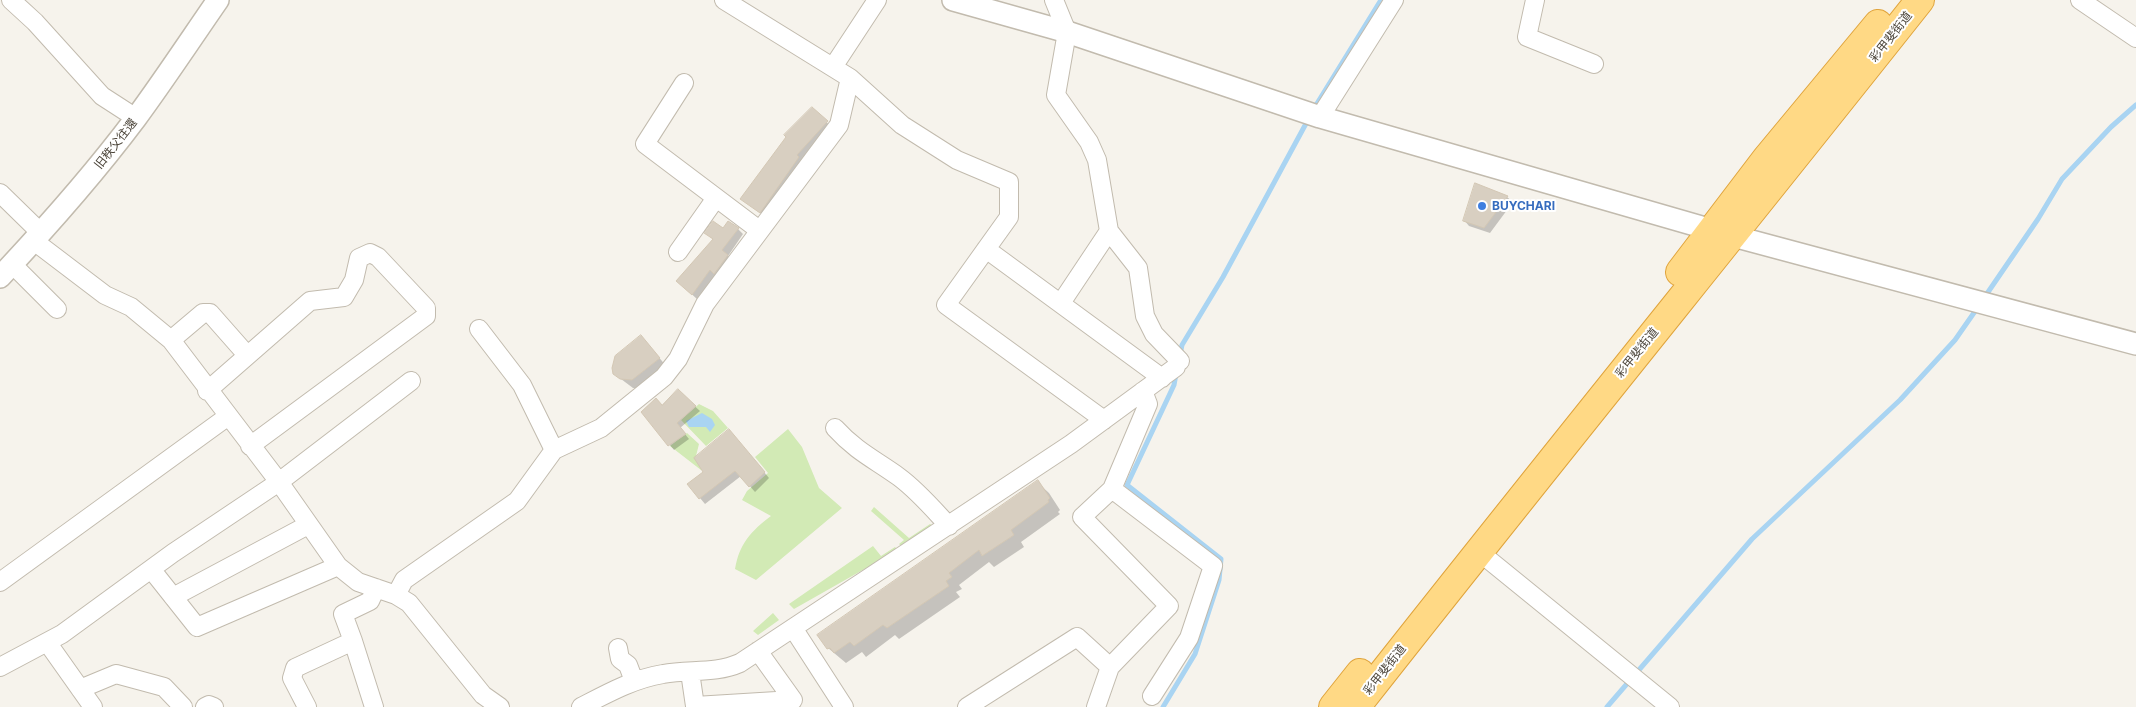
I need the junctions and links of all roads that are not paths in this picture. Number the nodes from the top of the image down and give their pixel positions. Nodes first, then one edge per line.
1 (11, 0) edge
2 (218, 0) edge
3 (724, 0) edge
4 (877, 0) edge
5 (954, 0) edge
6 (1054, 0) edge
7 (1394, 0) edge
8 (1535, 0) edge
9 (1897, 0) edge
10 (1920, 0) edge
11 (2080, 0) edge
12 (1066, 32) junction
13 (2136, 38) edge
14 (1594, 64) dead end
15 (833, 67) junction
16 (850, 78) junction
17 (684, 83) dead end
18 (1320, 117) junction
19 (136, 118) junction
20 (0, 193) edge
21 (716, 198) junction
22 (758, 230) junction
23 (1109, 231) junction
24 (1722, 234) junction
25 (37, 237) junction
26 (986, 249) junction
27 (678, 252) dead end
28 (6, 270) edge
29 (1060, 304) junction
30 (57, 309) dead end
31 (479, 329) dead end
32 (171, 340) junction
33 (2136, 344) edge
34 (247, 355) junction
35 (1162, 378) junction
36 (411, 381) dead end
37 (207, 391) junction
38 (1143, 391) junction
39 (227, 417) junction
40 (1104, 420) junction
41 (835, 428) dead end
42 (250, 446) junction
43 (554, 450) junction
44 (279, 482) junction
45 (1112, 489) junction
46 (308, 525) junction
47 (949, 526) junction
48 (1478, 551) junction
49 (338, 566) junction
50 (151, 570) junction
51 (0, 582) edge
52 (376, 588) junction
53 (396, 595) junction
54 (173, 597) junction
55 (793, 628) junction
56 (354, 640) junction
57 (47, 642) junction
58 (618, 648) dead end
59 (758, 651) junction
60 (0, 667) edge
61 (1110, 667) junction
62 (690, 672) junction
63 (634, 681) junction
64 (80, 689) junction
65 (1152, 696) dead end
66 (93, 707) edge
67 (183, 707) edge
68 (205, 707) edge
69 (214, 707) edge
70 (307, 707) edge
71 (373, 707) edge
72 (500, 707) edge
73 (581, 707) edge
74 (844, 707) edge
75 (967, 707) edge
76 (1096, 707) edge
77 (1333, 707) edge
78 (1356, 707) edge
79 (1670, 707) edge

1 - 19 street
2 - 19 street, 旧秩父往還
3 - 15 street
4 - 15 street
5 - 12 street
6 - 12 street
7 - 18 street
8 - 14 street
9 - 24 highway, 彩甲斐街道
10 - 24 highway, 彩甲斐街道
11 - 13 street
12 - 18 street
12 - 23 street
15 - 16 street
16 - 22 street
16 - 26 street
17 - 21 street
18 - 24 street
19 - 25 street, 旧秩父往還
20 - 25 street
21 - 22 street
21 - 27 street
22 - 43 street
23 - 29 street
23 - 35 street
24 - 33 street
24 - 48 highway, 彩甲斐街道
24 - 77 highway, 彩甲斐街道
25 - 28 street, 旧秩父往還
25 - 32 street
26 - 29 street
26 - 40 street
28 - 30 street
29 - 35 street
31 - 43 street
32 - 34 street
32 - 37 street
34 - 37 street
34 - 42 street
35 - 38 street
36 - 44 street
37 - 39 street
38 - 40 street
38 - 45 street
39 - 42 street
39 - 51 street
40 - 47 street
41 - 47 street
42 - 44 street
43 - 53 street
44 - 46 street
44 - 50 street
45 - 61 street
45 - 65 street
46 - 49 street
46 - 54 street
47 - 55 street
48 - 78 highway, 彩甲斐街道
48 - 79 street
49 - 52 street
49 - 54 street
50 - 54 street
50 - 57 street
52 - 53 street
52 - 56 street
53 - 72 street
55 - 59 street
55 - 74 street
56 - 70 street
56 - 71 street
57 - 60 street
57 - 64 street
58 - 63 street
59 - 62 street
59 - 62 street
61 - 75 street
61 - 76 street
62 - 63 street
63 - 73 street
64 - 66 street
64 - 67 street
68 - 69 street

